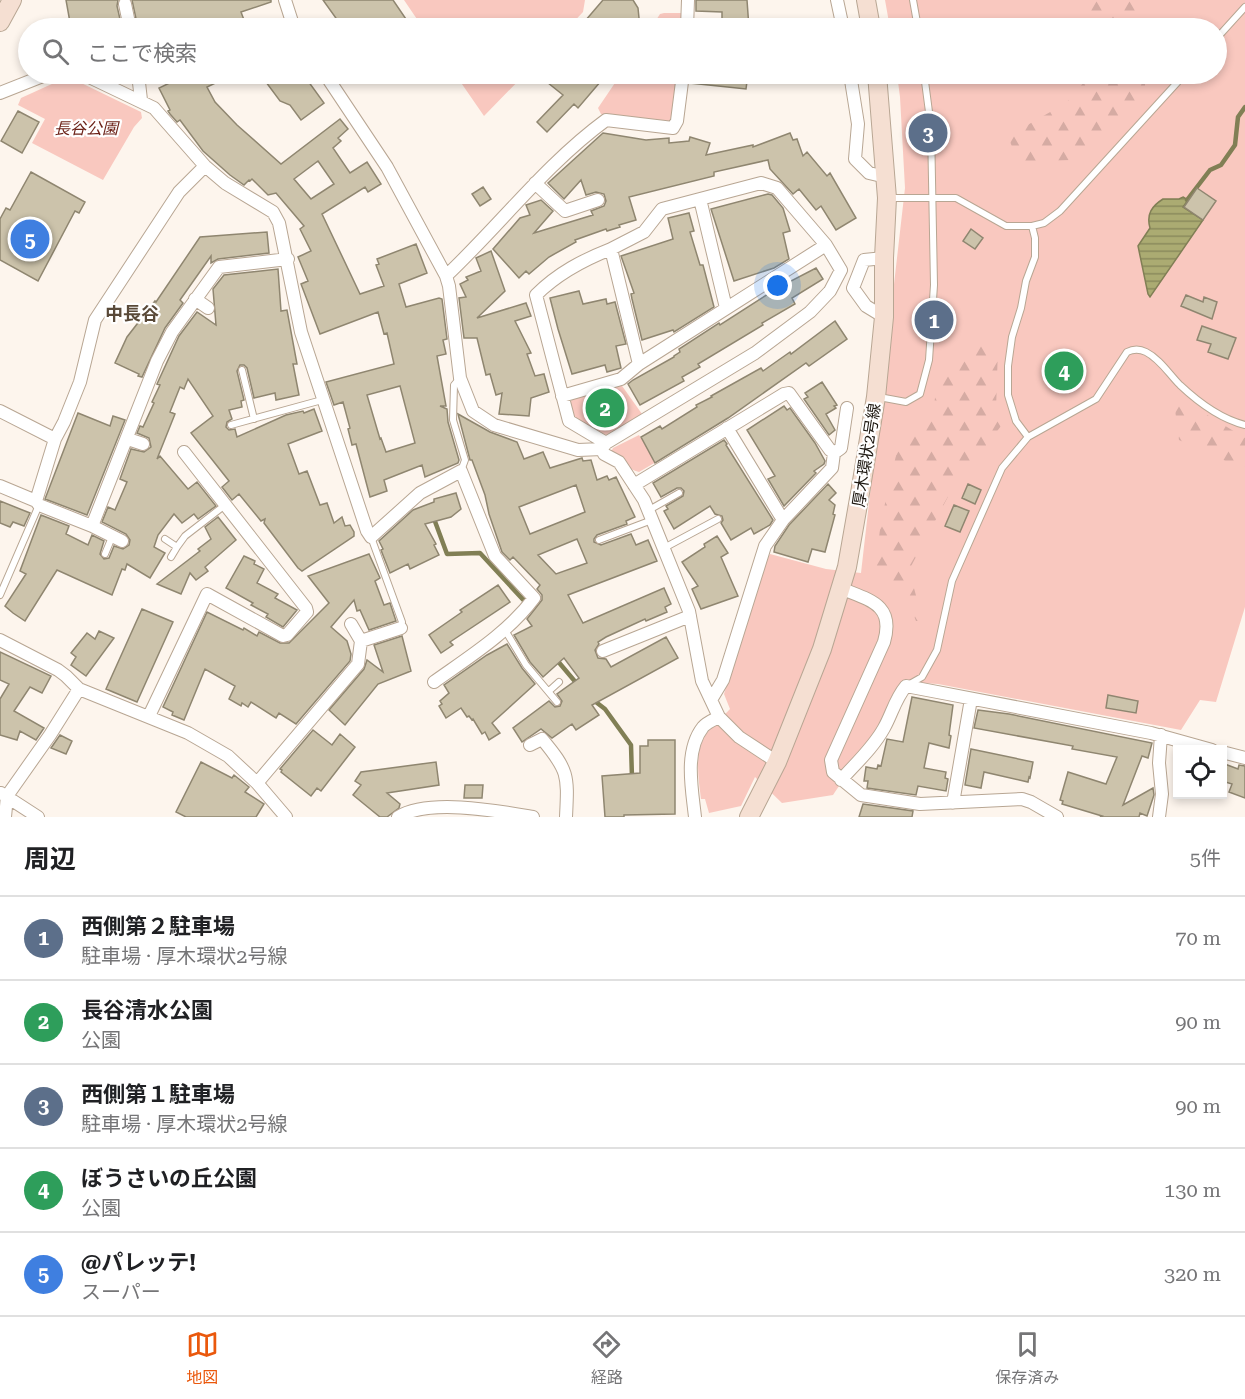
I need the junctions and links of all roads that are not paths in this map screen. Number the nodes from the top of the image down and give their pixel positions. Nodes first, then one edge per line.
1 (12, 0) edge
2 (285, 0) edge
3 (688, 0) edge
4 (837, 0) edge
5 (867, 0) edge
6 (914, 0) edge
7 (1245, 7) edge
8 (122, 9) dead end
9 (127, 18) edge
10 (291, 18) edge
11 (687, 18) edge
12 (841, 18) edge
13 (870, 18) edge
14 (917, 18) edge
15 (0, 22) edge
16 (1227, 27) edge
17 (23, 84) edge
18 (105, 84) edge
19 (142, 84) edge
20 (332, 84) edge
21 (682, 84) edge
22 (852, 84) edge
23 (878, 84) edge
24 (926, 84) edge
25 (1176, 84) edge
26 (0, 93) edge
27 (141, 100) junction
28 (205, 166) junction
29 (886, 177) junction
30 (535, 183) junction
31 (887, 198) junction
32 (934, 198) junction
33 (700, 199) junction
34 (598, 200) dead end
35 (1032, 226) junction
36 (826, 245) junction
37 (611, 249) junction
38 (884, 258) junction
39 (288, 259) junction
40 (446, 276) junction
41 (195, 299) junction
42 (208, 308) dead end
43 (726, 308) junction
44 (884, 317) junction
45 (145, 356) dead end
46 (157, 361) junction
47 (639, 364) junction
48 (242, 370) dead end
49 (460, 378) junction
50 (562, 396) junction
51 (876, 397) junction
52 (322, 400) junction
53 (847, 408) dead end
54 (0, 411) edge
55 (254, 419) junction
56 (1245, 424) edge
57 (231, 426) dead end
58 (727, 428) junction
59 (1028, 437) junction
60 (55, 439) junction
61 (128, 439) junction
62 (143, 444) dead end
63 (604, 446) junction
64 (184, 452) dead end
65 (834, 453) junction
66 (461, 471) junction
67 (634, 485) junction
68 (0, 486) edge
69 (679, 494) dead end
70 (38, 503) junction
71 (225, 505) junction
72 (650, 515) junction
73 (718, 519) dead end
74 (783, 520) junction
75 (92, 526) junction
76 (371, 537) junction
77 (117, 539) joint
78 (165, 539) dead end
79 (599, 540) dead end
80 (177, 547) junction
81 (664, 548) junction
82 (105, 554) dead end
83 (171, 556) dead end
84 (840, 588) junction
85 (0, 595) edge
86 (690, 616) junction
87 (351, 624) dead end
88 (401, 628) joint
89 (505, 630) junction
90 (611, 633) dead end
91 (0, 640) edge
92 (361, 641) junction
93 (616, 645) junction
94 (603, 651) dead end
95 (434, 682) dead end
96 (559, 682) dead end
97 (906, 686) junction
98 (79, 689) junction
99 (549, 691) junction
100 (971, 699) junction
101 (711, 700) junction
102 (556, 702) dead end
103 (149, 716) junction
104 (719, 717) junction
105 (1161, 735) junction
106 (530, 745) dead end
107 (1195, 745) edge
108 (1227, 753) edge
109 (1245, 758) edge
110 (777, 762) junction
111 (841, 780) junction
112 (257, 783) junction
113 (4, 794) edge
114 (953, 803) junction
115 (5, 817) edge
116 (38, 817) edge
117 (286, 817) edge
118 (398, 817) edge
119 (533, 817) edge
120 (566, 817) edge
121 (695, 817) edge
122 (749, 817) edge
123 (1057, 817) edge
124 (1159, 817) edge

1 - 15 street
2 - 10 street
3 - 11 street
4 - 12 street
5 - 13 street
6 - 14 lane
7 - 16 lane
8 - 9 street
17 - 26 street
18 - 27 street
19 - 27 street
20 - 40 street
21 - 30 street
22 - 29 street
23 - 29 street, 厚木環状2号線
24 - 32 lane
25 - 35 lane
27 - 28 street
28 - 39 street
28 - 60 street
29 - 31 street, 厚木環状2号線
30 - 34 street
30 - 40 street
31 - 32 lane
31 - 38 street, 厚木環状2号線
32 - 35 lane
32 - 51 lane
33 - 36 street
33 - 37 street
33 - 43 street
35 - 59 lane
36 - 43 street
36 - 63 street
37 - 47 street
37 - 50 street
38 - 44 street, 厚木環状2号線
38 - 44 street
39 - 41 street
39 - 52 street
40 - 49 street
41 - 42 street
41 - 46 street
43 - 47 street
44 - 51 street, 厚木環状2号線
45 - 46 street
46 - 61 street
47 - 50 street
48 - 55 lane
49 - 63 street
49 - 66 lane
50 - 63 street
51 - 84 street, 厚木環状2号線
52 - 55 lane
52 - 76 street
53 - 65 street
54 - 60 street
55 - 57 lane
56 - 59 lane
58 - 65 street
58 - 67 street
58 - 74 street
59 - 97 lane
60 - 70 street
61 - 62 street
61 - 75 street
63 - 67 street
64 - 71 street
65 - 74 street
66 - 76 street
66 - 89 street
67 - 72 street
68 - 70 street
69 - 72 lane
70 - 75 street
70 - 85 lane
71 - 80 lane
71 - 103 street
72 - 79 lane
72 - 81 street
73 - 81 lane
74 - 101 street
75 - 77 street
76 - 88 lane
77 - 82 lane
78 - 80 lane
80 - 83 lane
81 - 86 street
84 - 110 street, 厚木環状2号線
84 - 111 street
86 - 93 street
86 - 101 street
87 - 92 street
88 - 92 street
89 - 95 street
89 - 99 lane
90 - 93 street
91 - 98 street
92 - 112 street
93 - 94 street
96 - 99 lane
97 - 100 street
97 - 111 street
98 - 103 street
98 - 113 street
99 - 102 lane
100 - 105 street
100 - 114 street
101 - 104 street
103 - 112 street
104 - 110 street
104 - 121 street
105 - 107 street
105 - 124 street
106 - 120 street
108 - 109 street
110 - 122 street, 厚木環状2号線
111 - 114 street
112 - 117 street
113 - 115 street
113 - 116 street
114 - 123 street
118 - 119 street

